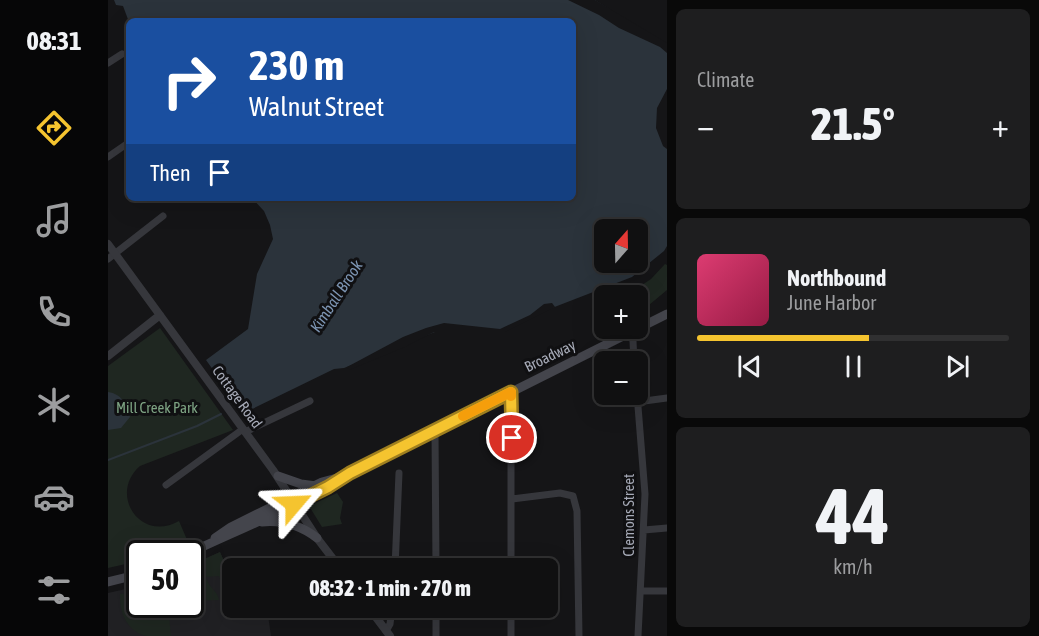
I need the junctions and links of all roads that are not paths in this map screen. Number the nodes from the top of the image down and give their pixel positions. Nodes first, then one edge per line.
1 (122, 54) dead end
2 (108, 63) edge
3 (126, 144) edge
4 (108, 157) edge
5 (163, 216) dead end
6 (108, 244) edge
7 (111, 257) edge
8 (667, 314) edge
9 (160, 315) junction
10 (648, 324) edge
11 (618, 339) edge
12 (108, 356) edge
13 (511, 392) junction
14 (648, 398) edge
15 (667, 398) edge
16 (310, 401) dead end
17 (638, 405) edge
18 (244, 430) junction
19 (435, 431) junction
20 (350, 473) junction
21 (399, 473) dead end
22 (278, 476) junction
23 (166, 485) dead end
24 (316, 486) junction
25 (512, 499) junction
26 (292, 501) junction
27 (259, 522) junction
28 (667, 528) edge
29 (644, 530) junction
30 (317, 538) junction
31 (210, 542) junction
32 (204, 545) edge
33 (332, 558) edge
34 (395, 558) edge
35 (436, 558) edge
36 (512, 558) edge
37 (126, 578) edge
38 (108, 582) edge
39 (641, 591) junction
40 (667, 591) edge
41 (377, 618) edge
42 (391, 618) edge
43 (436, 618) edge
44 (511, 618) edge
45 (388, 633) edge
46 (436, 636) edge
47 (511, 636) edge
48 (579, 636) edge
49 (638, 636) edge

1 - 2 street
3 - 4 street
5 - 7 street
6 - 7 street, Cottage Road
7 - 9 street, Cottage Road
8 - 10 main road, Broadway
9 - 12 street
9 - 18 street, Cottage Road
11 - 13 main road, Broadway
13 - 19 main road, Broadway
13 - 25 street
14 - 15 street
16 - 18 street
17 - 29 street, Clemons Street
18 - 22 street, Cottage Road
18 - 23 street
19 - 20 main road, Broadway
19 - 35 street
20 - 24 main road, Broadway
20 - 26 main road, Broadway
21 - 34 street
22 - 24 main road
22 - 26 street, Cottage Road
24 - 26 main road, Broadway
25 - 36 street
25 - 48 street
26 - 27 main road, Broadway
26 - 30 street, Cottage Road
26 - 31 main road, Broadway
27 - 30 main road
27 - 31 main road, Broadway
28 - 29 street
29 - 39 street, Clemons Street
30 - 33 street, Cottage Road
31 - 32 main road, Broadway
37 - 38 main road
39 - 40 street
39 - 49 street, Clemons Street
41 - 45 street
42 - 45 street
43 - 46 street
44 - 47 street

